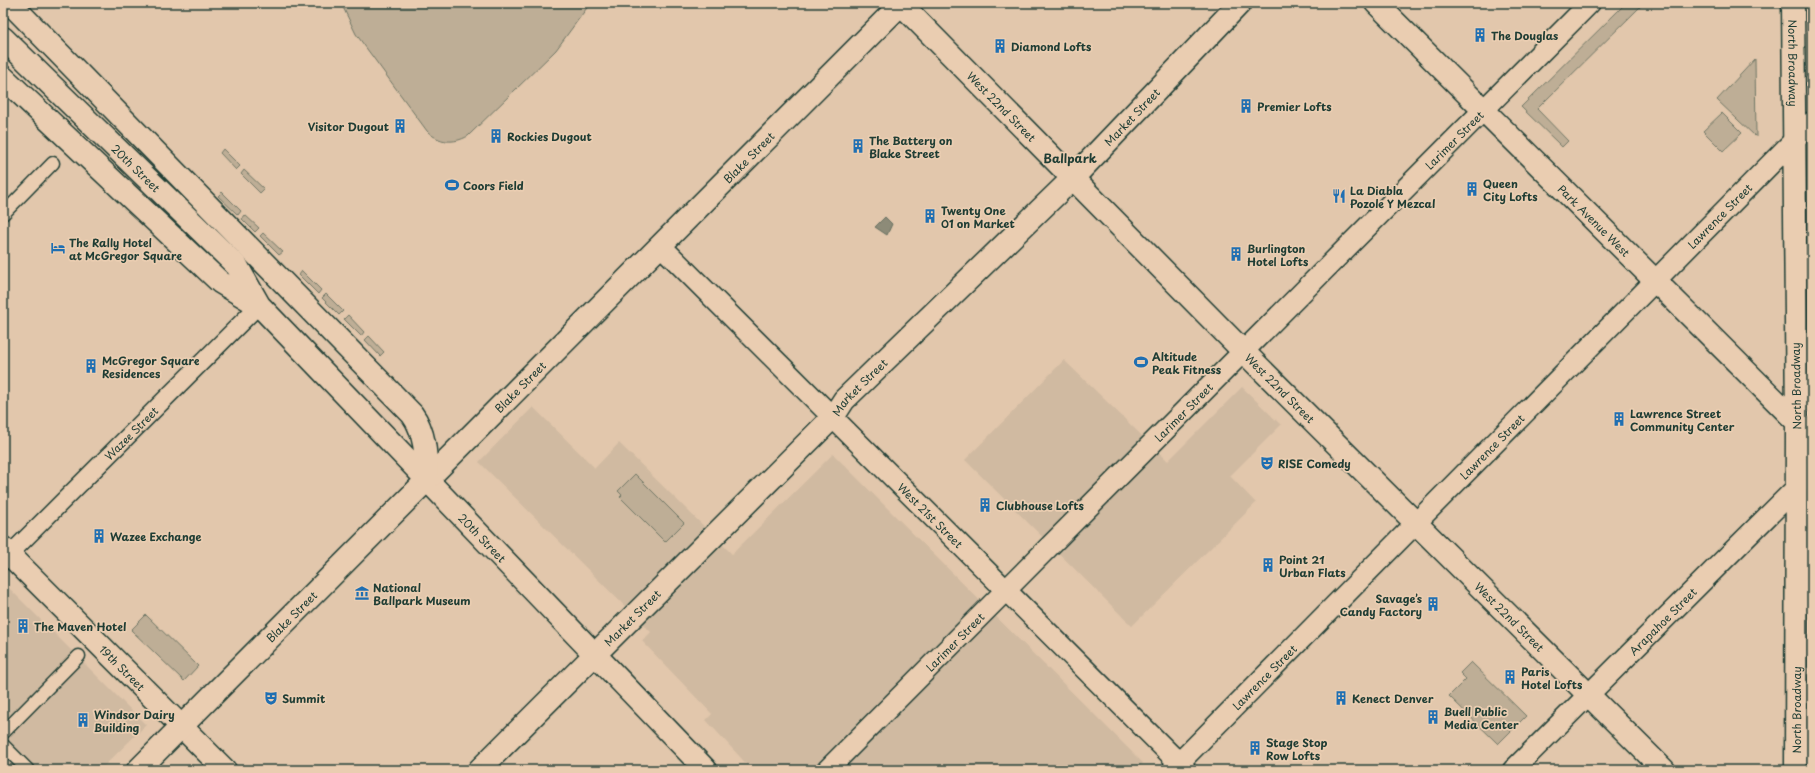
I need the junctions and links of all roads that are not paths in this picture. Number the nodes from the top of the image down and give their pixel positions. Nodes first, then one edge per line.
1 (10, 3) edge
2 (901, 3) edge
3 (1240, 3) edge
4 (1376, 3) edge
5 (1590, 3) edge
6 (1793, 3) edge
7 (3, 38) edge
8 (3, 77) edge
9 (1483, 110) junction
10 (1812, 122) edge
11 (1794, 141) junction
12 (53, 164) dead end
13 (1073, 178) junction
14 (3, 214) edge
15 (661, 246) junction
16 (1654, 281) junction
17 (259, 306) junction
18 (1244, 352) junction
19 (833, 417) junction
20 (1797, 422) junction
21 (1812, 438) edge
22 (1812, 472) edge
23 (427, 480) junction
24 (1796, 487) junction
25 (1416, 523) junction
26 (5, 554) edge
27 (1007, 591) junction
28 (595, 654) junction
29 (79, 656) dead end
30 (1588, 695) junction
31 (182, 726) junction
32 (3, 733) edge
33 (3, 745) edge
34 (1801, 765) edge
35 (1179, 768) edge
36 (28, 770) edge
37 (138, 770) edge
38 (225, 770) edge
39 (478, 770) edge
40 (706, 770) edge
41 (827, 770) edge
42 (1513, 770) edge
43 (1664, 770) edge

1 - 23 main road
2 - 13 main road, West 22nd Street
2 - 15 main road, Blake Street
3 - 13 main road, Market Street
4 - 9 main road, Park Avenue West
5 - 9 street, Larimer Street
6 - 11 main road, North Broadway
7 - 17 main road, 20th Street
8 - 17 main road, 20th Street
9 - 16 main road, Park Avenue West
9 - 18 street, Larimer Street
10 - 11 street, Lawrence Street
11 - 16 street, Lawrence Street
11 - 20 main road, North Broadway
12 - 14 street
13 - 18 main road, West 22nd Street
13 - 19 main road, Market Street
15 - 19 street, West 21st Street
15 - 23 main road, Blake Street
16 - 20 main road, Park Avenue West
16 - 25 street, Lawrence Street
17 - 23 main road, 20th Street
17 - 26 street, Wazee Street
18 - 25 main road, West 22nd Street
18 - 27 street, Larimer Street
19 - 27 street, West 21st Street
19 - 28 main road, Market Street
20 - 21 main road, Park Avenue West
20 - 24 main road, North Broadway
22 - 24 street, Arapahoe Street
23 - 28 main road, 20th Street
23 - 31 main road, Blake Street
24 - 30 street, Arapahoe Street
24 - 34 main road, North Broadway
25 - 30 main road, West 22nd Street
25 - 35 street, Lawrence Street
26 - 31 main road, 19th Street
27 - 35 street, West 21st Street
27 - 41 street, Larimer Street
28 - 39 main road, Market Street
28 - 40 main road, 20th Street
29 - 32 street
30 - 42 street, Arapahoe Street
30 - 43 main road, West 22nd Street
31 - 37 main road, Blake Street
31 - 38 main road, 19th Street
33 - 36 street

